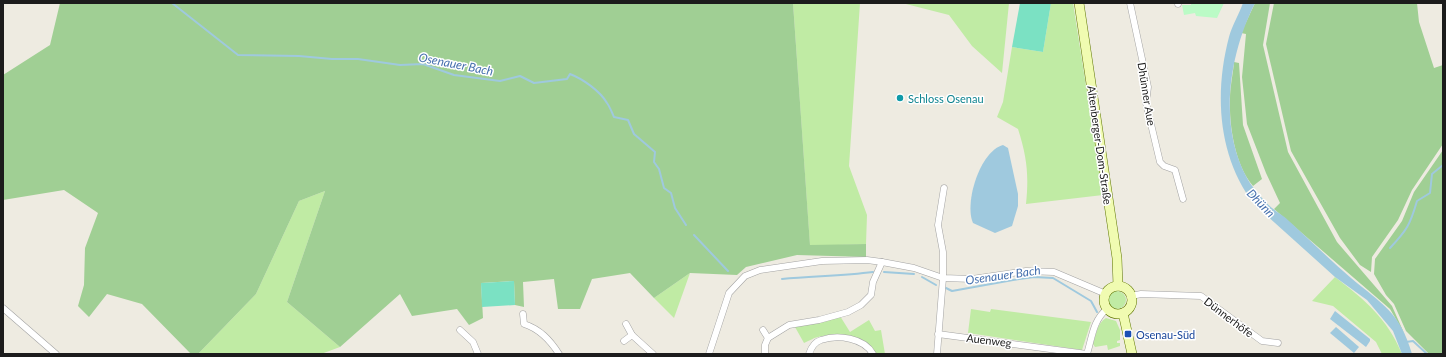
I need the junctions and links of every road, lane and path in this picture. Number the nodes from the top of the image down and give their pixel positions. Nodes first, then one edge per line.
1 (1079, 3) edge
2 (1130, 3) edge
3 (944, 188) dead end
4 (1183, 199) dead end
5 (882, 262) junction
6 (943, 278) junction
7 (1118, 286) junction
8 (1106, 294) junction
9 (1131, 296) junction
10 (3, 308) edge
11 (1107, 309) junction
12 (1123, 313) junction
13 (523, 314) dead end
14 (626, 324) dead end
15 (460, 330) dead end
16 (763, 330) dead end
17 (938, 334) junction
18 (632, 335) junction
19 (768, 338) junction
20 (624, 341) dead end
21 (1278, 343) dead end
22 (765, 353) dead end
23 (56, 354) edge
24 (478, 354) edge
25 (558, 354) edge
26 (653, 354) edge
27 (708, 354) edge
28 (809, 354) edge
29 (873, 354) edge
30 (937, 354) edge
31 (1087, 354) edge
32 (1132, 354) edge

1 - 7 main road, Altenberger-Dom-Straße
2 - 4 street, Dhünner Aue
3 - 6 street
5 - 6 street
5 - 19 street
5 - 27 street
6 - 8 street
6 - 17 street
7 - 8 main road
7 - 9 main road
8 - 11 main road
9 - 12 main road
9 - 21 street, Dünnerhöfe
10 - 23 street
11 - 12 main road
11 - 31 street
12 - 32 main road
13 - 25 street
14 - 18 street
15 - 24 street
16 - 19 street
17 - 30 street
17 - 31 street, Auenweg
18 - 20 street
18 - 26 street
19 - 22 street
28 - 29 street

